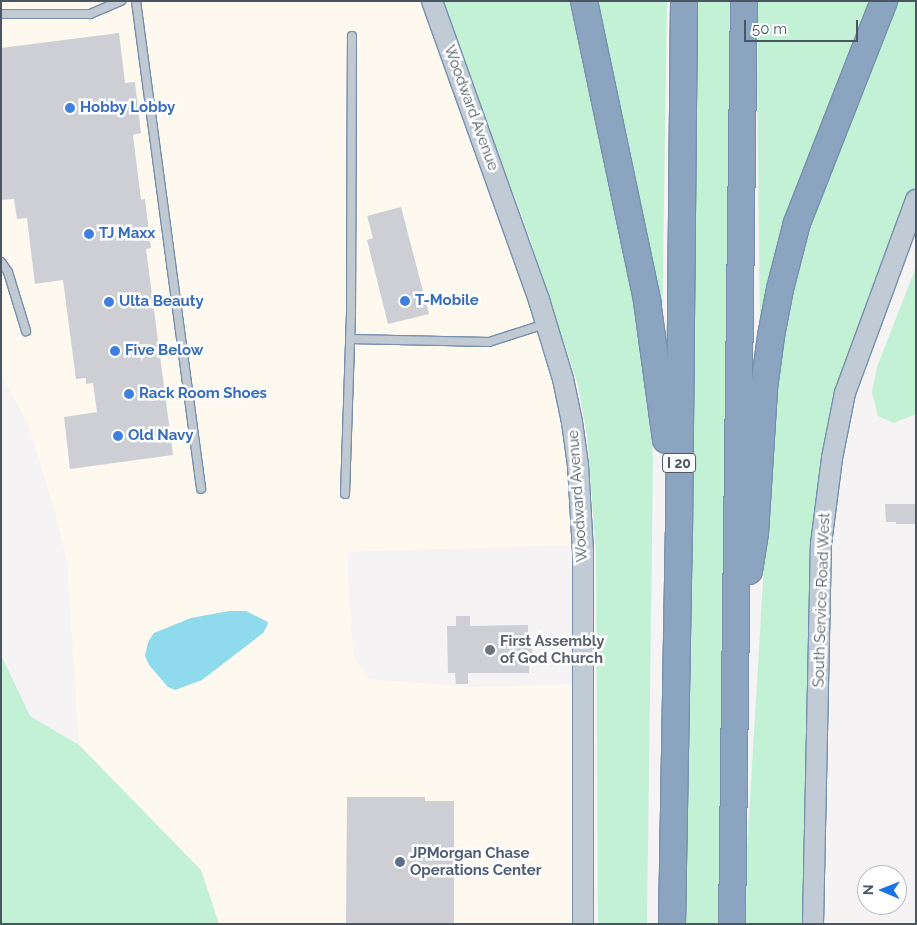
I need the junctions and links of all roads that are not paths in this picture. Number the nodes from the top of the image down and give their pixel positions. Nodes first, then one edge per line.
1 (121, 1) edge
2 (136, 1) edge
3 (432, 1) edge
4 (584, 1) edge
5 (684, 1) edge
6 (744, 1) edge
7 (884, 1) edge
8 (1, 14) edge
9 (352, 36) dead end
10 (916, 200) edge
11 (1, 262) edge
12 (546, 324) junction
13 (26, 331) dead end
14 (350, 339) junction
15 (201, 488) dead end
16 (345, 494) dead end
17 (679, 533) junction
18 (735, 661) junction
19 (583, 924) edge
20 (672, 924) edge
21 (732, 924) edge
22 (813, 924) edge

1 - 8 lane
2 - 15 lane
3 - 12 main road, Woodward Avenue
4 - 17 highway
5 - 17 highway, I 20
6 - 18 highway
7 - 18 highway
9 - 14 lane
10 - 22 main road, South Service Road West
11 - 13 lane
12 - 14 lane
12 - 19 main road, Woodward Avenue
14 - 16 lane
17 - 20 highway, I 20
18 - 21 highway

